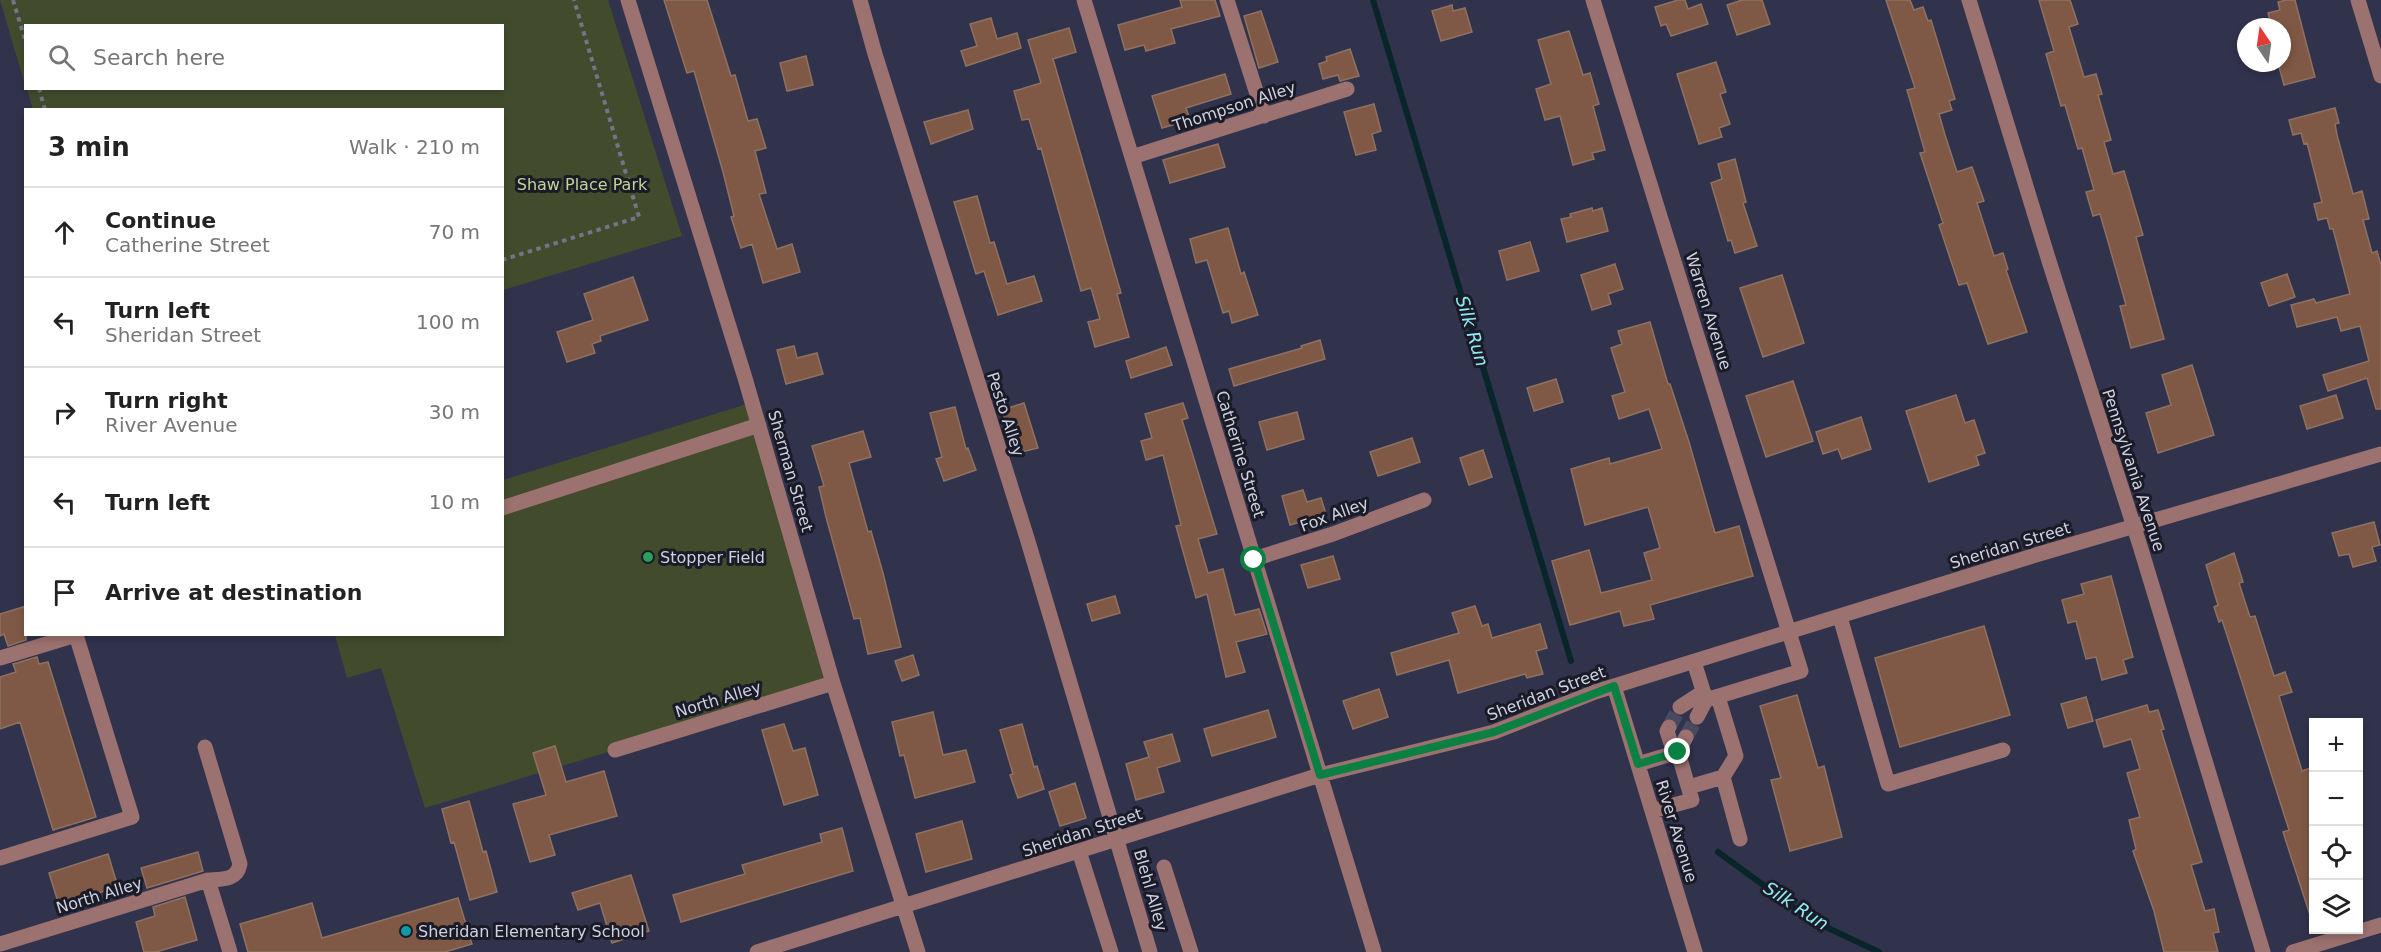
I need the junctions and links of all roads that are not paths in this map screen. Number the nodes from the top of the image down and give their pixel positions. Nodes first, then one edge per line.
1 (628, 0) edge
2 (860, 0) edge
3 (1084, 0) edge
4 (1227, 0) edge
5 (1593, 0) edge
6 (1969, 0) edge
7 (2358, 0) edge
8 (2381, 76) edge
9 (1347, 89) dead end
10 (1264, 116) junction
11 (1132, 158) junction
12 (759, 424) junction
13 (2381, 454) edge
14 (1424, 500) dead end
15 (504, 507) edge
16 (2134, 527) junction
17 (1254, 560) junction
18 (1840, 617) junction
19 (1790, 633) junction
20 (73, 636) edge
21 (76, 636) edge
22 (0, 658) edge
23 (1694, 662) junction
24 (833, 683) junction
25 (1614, 686) junction
26 (1709, 696) junction
27 (1680, 707) tunnel mouth
28 (1697, 717) tunnel mouth
29 (1669, 727) tunnel mouth
30 (1686, 737) tunnel mouth
31 (206, 747) dead end
32 (615, 750) dead end
33 (2002, 750) dead end
34 (1676, 753) junction
35 (1638, 764) junction
36 (1320, 775) junction
37 (1723, 777) junction
38 (1689, 787) junction
39 (1652, 811) junction
40 (1118, 839) junction
41 (1740, 839) dead end
42 (1079, 851) junction
43 (0, 858) edge
44 (1164, 867) dead end
45 (208, 880) junction
46 (904, 907) junction
47 (2381, 925) edge
48 (0, 944) edge
49 (230, 952) edge
50 (757, 952) edge
51 (918, 952) edge
52 (1111, 952) edge
53 (1150, 952) edge
54 (1191, 952) edge
55 (1374, 952) edge
56 (1695, 952) edge
57 (2263, 952) edge
58 (2293, 952) edge

1 - 12 street, Sherman Street
2 - 40 street, Pesto Alley
3 - 11 street, Catherine Street
4 - 10 street
5 - 19 street, Warren Avenue
6 - 16 street, Pennsylvania Avenue
7 - 8 street
9 - 10 street, Thompson Alley
10 - 11 street, Thompson Alley
11 - 17 street, Catherine Street
12 - 15 street
12 - 24 street, Sherman Street
13 - 16 street, Sheridan Street
14 - 17 street, Fox Alley
16 - 18 street, Sheridan Street
16 - 57 street, Pennsylvania Avenue
17 - 36 street, Catherine Street
18 - 19 street, Sheridan Street
18 - 33 street
19 - 23 street, Sheridan Street
19 - 26 street, Warren Avenue
20 - 22 street
21 - 43 street
23 - 25 street, Sheridan Street
23 - 26 street
24 - 32 street, North Alley
24 - 46 street, Sherman Street
25 - 35 street, River Avenue
25 - 36 street, Sheridan Street
26 - 27 street
26 - 28 street
26 - 37 street
29 - 34 street
30 - 34 street
31 - 45 street, North Alley
34 - 35 street
34 - 38 street
35 - 39 street, River Avenue
36 - 40 street, Sheridan Street
36 - 55 street, Catherine Street
37 - 38 street
37 - 41 street
38 - 39 street
39 - 56 street, River Avenue
40 - 42 street, Sheridan Street
40 - 53 street, Blehl Alley
42 - 46 street, Sheridan Street
42 - 52 street
44 - 54 street
45 - 48 street, North Alley
45 - 49 street
46 - 50 street, Sheridan Street
46 - 51 street, Sherman Street
47 - 58 street

